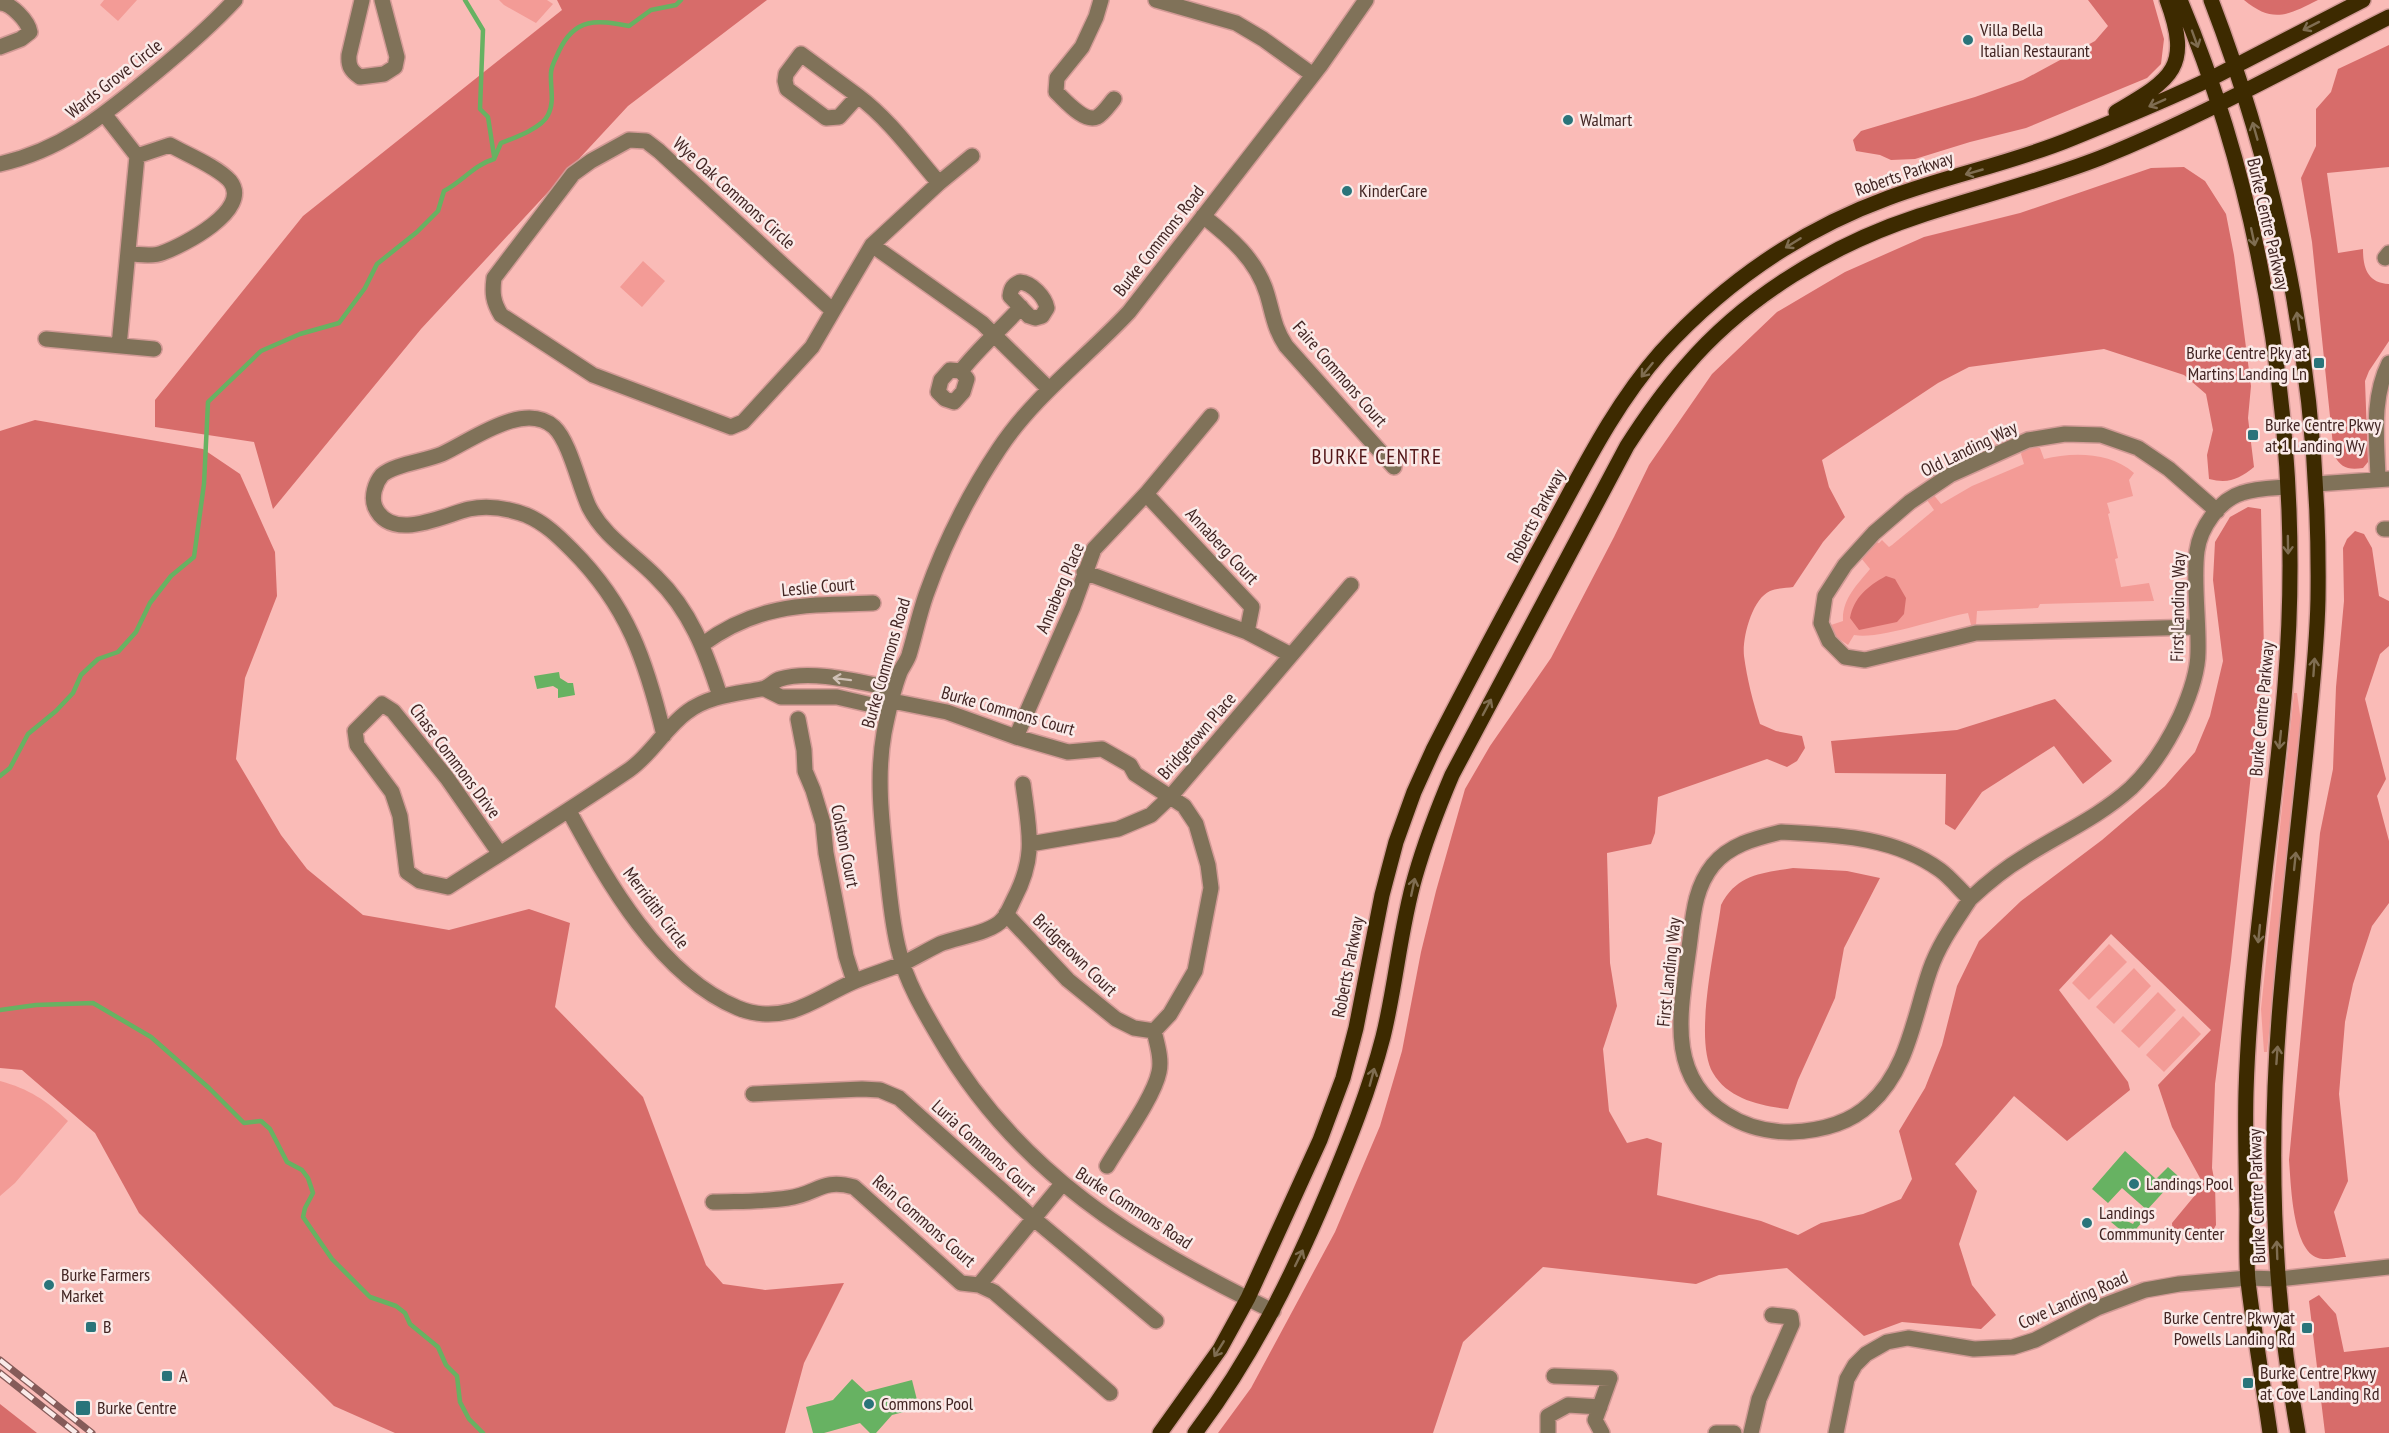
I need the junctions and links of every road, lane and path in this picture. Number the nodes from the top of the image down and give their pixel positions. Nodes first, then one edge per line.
1 (236, 0) edge
2 (362, 0) edge
3 (382, 0) edge
4 (1101, 0) edge
5 (1156, 0) edge
6 (1366, 0) edge
7 (2167, 0) edge
8 (2180, 0) edge
9 (2211, 0) edge
10 (2363, 0) edge
11 (0, 3) edge
12 (2389, 17) edge
13 (0, 47) edge
14 (2236, 66) junction
15 (1313, 75) junction
16 (2210, 79) junction
17 (2243, 90) junction
18 (858, 96) junction
19 (1114, 99) dead end
20 (2218, 104) junction
21 (105, 115) junction
22 (2070, 140) junction
23 (137, 156) junction
24 (972, 156) dead end
25 (0, 164) edge
26 (939, 183) junction
27 (1203, 216) junction
28 (872, 245) junction
29 (129, 254) junction
30 (1021, 307) dead end
31 (833, 311) junction
32 (996, 334) junction
33 (46, 339) dead end
34 (119, 346) junction
35 (153, 349) dead end
36 (2389, 363) edge
37 (961, 371) dead end
38 (1049, 389) junction
39 (1212, 416) dead end
40 (1394, 466) dead end
41 (2383, 479) edge
42 (2316, 484) junction
43 (2287, 487) junction
44 (1146, 494) junction
45 (2217, 511) junction
46 (1084, 572) junction
47 (1351, 585) dead end
48 (873, 603) dead end
49 (2197, 627) junction
50 (1247, 632) junction
51 (702, 644) junction
52 (1291, 656) junction
53 (720, 696) junction
54 (892, 701) junction
55 (798, 719) dead end
56 (664, 735) junction
57 (1016, 736) junction
58 (1023, 784) dead end
59 (1171, 796) junction
60 (569, 811) junction
61 (1030, 844) junction
62 (500, 854) junction
63 (1970, 899) junction
64 (1006, 914) junction
65 (903, 963) junction
66 (854, 981) junction
67 (1154, 1031) junction
68 (753, 1094) dead end
69 (1107, 1166) dead end
70 (1062, 1184) junction
71 (713, 1202) dead end
72 (1033, 1218) junction
73 (2389, 1267) edge
74 (2248, 1278) junction
75 (2278, 1279) junction
76 (979, 1285) junction
77 (1248, 1298) junction
78 (1273, 1311) junction
79 (1772, 1315) dead end
80 (1156, 1321) dead end
81 (1554, 1376) dead end
82 (1110, 1393) dead end
83 (1600, 1407) junction
84 (1160, 1433) edge
85 (1195, 1433) edge
86 (1548, 1433) edge
87 (1602, 1433) edge
88 (1716, 1433) edge
89 (1734, 1433) edge
90 (1751, 1433) edge
91 (1836, 1433) edge
92 (2270, 1433) edge
93 (2298, 1433) edge

1 - 21 street, Wards Grove Circle
2 - 3 street
4 - 19 street
5 - 15 street
6 - 15 street, Burke Commons Road
7 - 22 main road
8 -> 16 main road, Burke Centre Parkway
9 - 14 main road, Burke Centre Parkway
10 -> 14 main road, Roberts Parkway
11 - 13 street
12 - 17 main road
14 - 16 main road, Roberts Parkway
14 - 17 main road, Burke Centre Parkway
15 - 27 street, Burke Commons Road
16 - 20 main road, Burke Centre Parkway
16 -> 22 main road, Roberts Parkway
17 - 20 main road
42 -> 17 main road, Burke Centre Parkway
18 - 18 street
18 - 26 street
20 -> 43 main road, Burke Centre Parkway
78 -> 20 main road
21 - 23 street
21 - 25 street, Wards Grove Circle
22 -> 77 main road, Roberts Parkway
23 - 29 street
23 - 29 street
24 - 26 street, Wye Oak Commons Circle
26 - 28 street, Wye Oak Commons Circle
27 - 38 street, Burke Commons Road
27 - 40 street, Faire Commons Court
28 - 31 street, Wye Oak Commons Circle
28 - 32 street
29 - 34 street
30 - 32 street
31 - 31 street, Wye Oak Commons Circle
32 - 37 street
32 - 38 street
33 - 34 street
34 - 35 street
36 - 41 street
38 - 54 street, Burke Commons Road
39 - 44 street, Annaberg Place
41 - 42 street
42 - 43 main road
75 -> 42 main road, Burke Centre Parkway
43 - 45 street, First Landing Way
43 -> 74 main road, Burke Centre Parkway
44 - 46 street, Annaberg Place
44 - 50 street, Annaberg Court
45 - 49 street, First Landing Way
45 - 49 street, Old Landing Way
46 - 50 street
46 - 57 street, Annaberg Place
47 - 52 street, Bridgetown Place
48 - 51 street, Leslie Court
49 - 63 street, First Landing Way
50 - 52 street
51 - 53 street
51 - 56 street
52 - 59 street, Bridgetown Place
53 - 54 street, Chase Commons Drive
53 - 56 street, Chase Commons Drive
54 - 57 street, Burke Commons Court
54 - 65 street, Burke Commons Road
55 - 66 street, Colston Court
56 - 60 street, Chase Commons Drive
57 - 59 street, Burke Commons Court
58 - 61 street
59 - 61 street, Bridgetown Place
59 - 67 street
60 - 62 street, Chase Commons Drive
60 - 66 street, Merridith Circle
61 - 64 street
62 - 62 street, Chase Commons Drive
63 - 63 street, First Landing Way
64 - 65 street
64 - 67 street, Bridgetown Court
65 - 66 street, Merridith Circle
65 - 70 street, Burke Commons Road
67 - 69 street
68 - 72 street, Luria Commons Court
70 - 72 street
70 - 77 street, Burke Commons Road
71 - 76 street, Rein Commons Court
72 - 76 street
72 - 80 street, Luria Commons Court
73 - 75 street, Cove Landing Road
74 - 75 street, Cove Landing Road
74 - 91 street, Cove Landing Road
74 - 92 main road, Burke Centre Parkway
75 - 93 main road, Burke Centre Parkway
76 - 82 street, Rein Commons Court
77 - 78 street, Burke Commons Road
77 -> 84 main road, Roberts Parkway
78 - 85 main road
79 - 90 street
81 - 83 street
83 - 86 street
83 - 87 street
88 - 89 street

